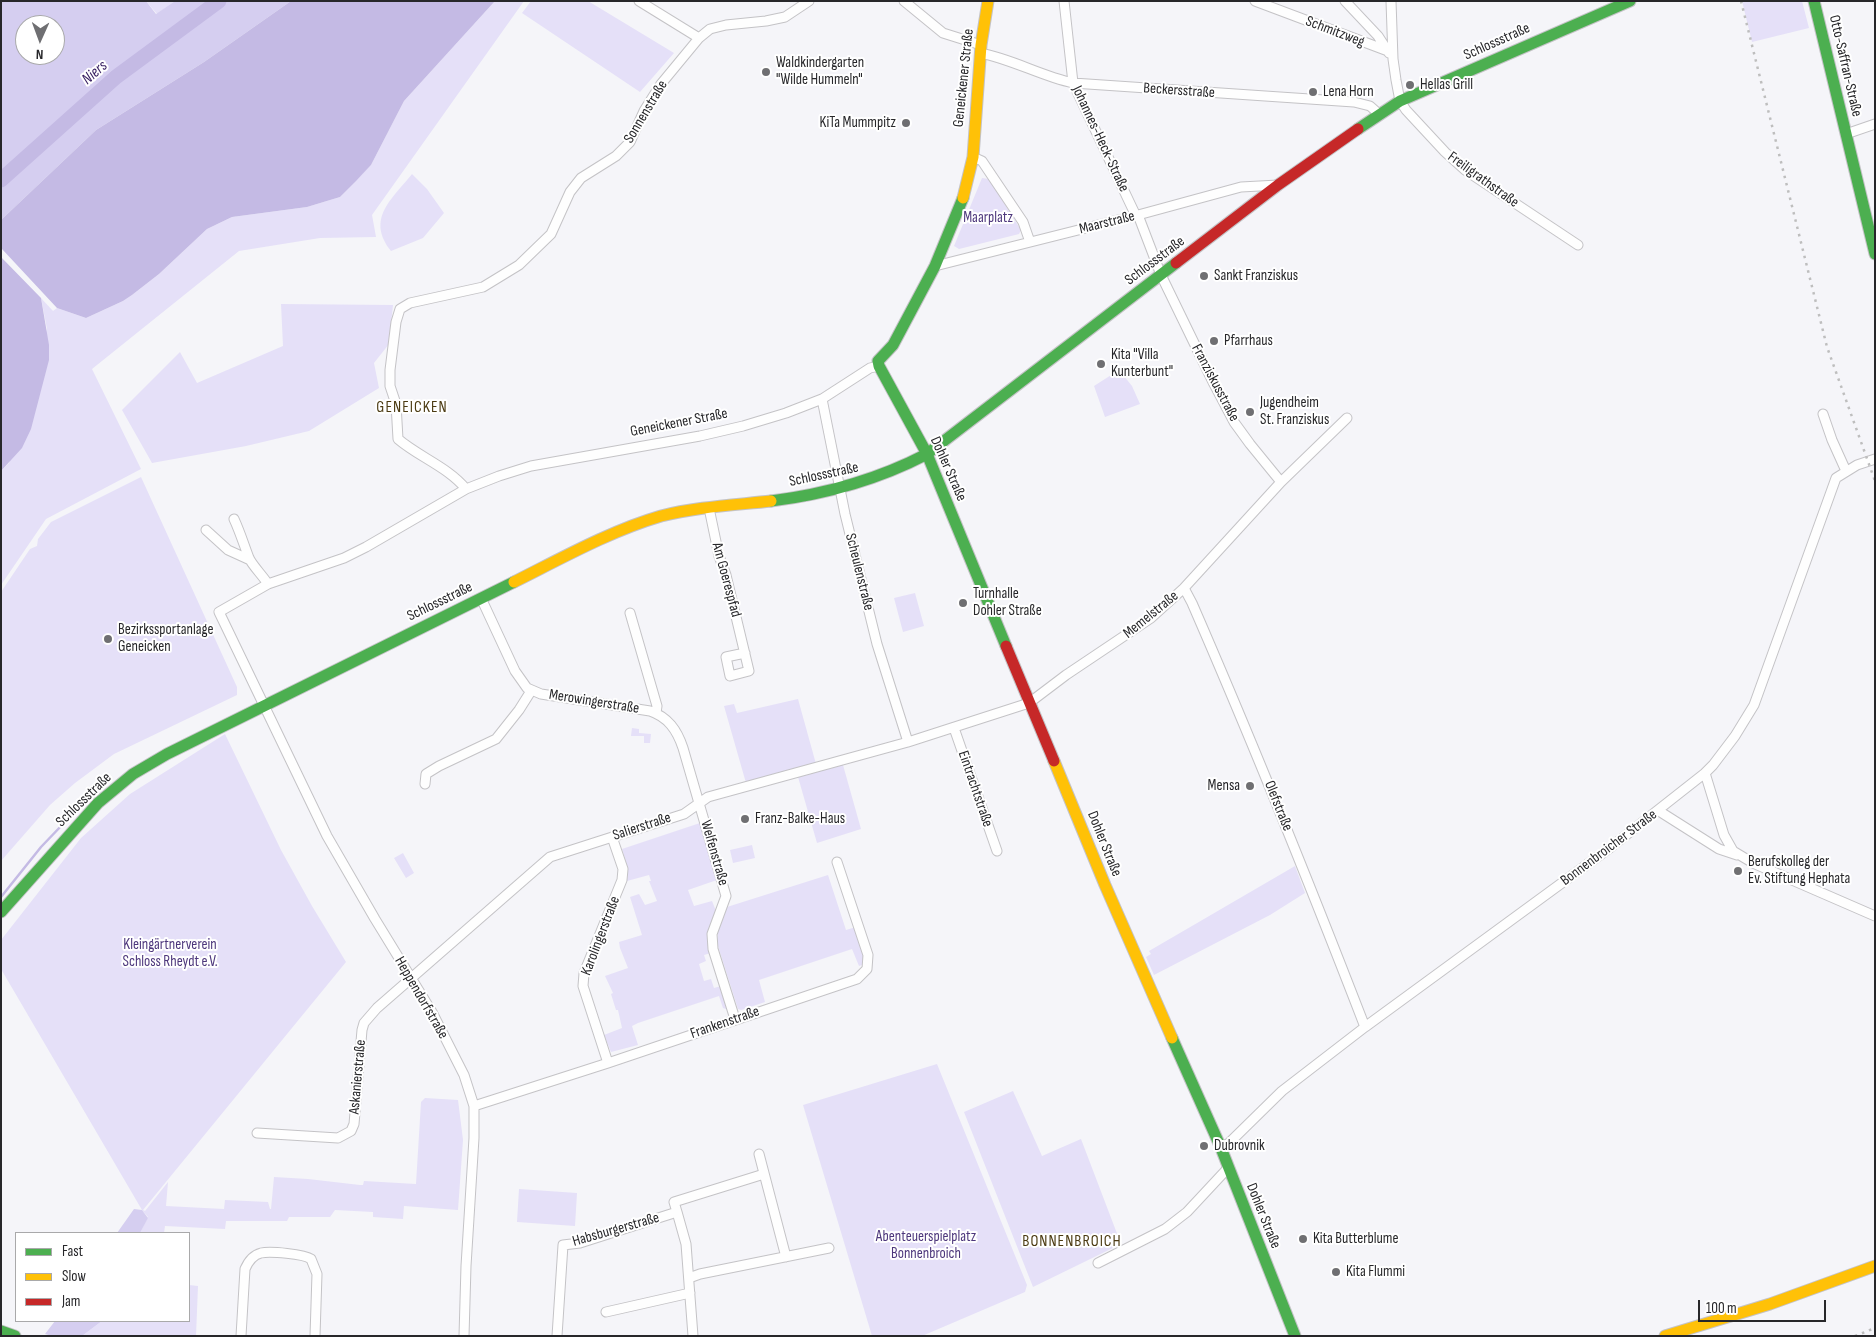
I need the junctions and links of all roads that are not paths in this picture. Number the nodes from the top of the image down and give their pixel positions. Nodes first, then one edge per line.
1 (639, 1) edge
2 (809, 1) edge
3 (904, 1) edge
4 (988, 1) edge
5 (1064, 1) edge
6 (1256, 1) edge
7 (1345, 1) edge
8 (1391, 1) edge
9 (1630, 1) edge
10 (1814, 1) edge
11 (699, 38) junction
12 (981, 49) junction
13 (1388, 51) junction
14 (1393, 59) junction
15 (1073, 83) junction
16 (1400, 101) junction
17 (1378, 114) junction
18 (1875, 124) edge
19 (1846, 134) junction
20 (973, 157) junction
21 (1278, 185) junction
22 (1137, 216) junction
23 (1030, 242) junction
24 (1578, 245) dead end
25 (1875, 254) edge
26 (935, 266) junction
27 (1161, 274) junction
28 (879, 366) junction
29 (822, 398) junction
30 (1823, 414) dead end
31 (1347, 418) dead end
32 (927, 454) junction
33 (1875, 459) edge
34 (1846, 471) junction
35 (1281, 482) junction
36 (466, 489) junction
37 (840, 490) junction
38 (709, 508) junction
39 (234, 519) dead end
40 (206, 530) dead end
41 (250, 560) junction
42 (268, 584) junction
43 (1184, 588) junction
44 (481, 598) junction
45 (630, 613) dead end
46 (745, 652) dead end
47 (531, 691) junction
48 (1029, 702) junction
49 (263, 705) junction
50 (656, 713) junction
51 (954, 728) junction
52 (908, 742) junction
53 (1705, 773) junction
54 (425, 784) dead end
55 (699, 802) junction
56 (1659, 811) junction
57 (612, 837) junction
58 (997, 851) dead end
59 (1742, 857) junction
60 (837, 862) dead end
61 (1, 912) edge
62 (1875, 916) edge
63 (411, 979) junction
64 (735, 1019) junction
65 (1365, 1027) junction
66 (608, 1063) junction
67 (474, 1106) junction
68 (257, 1133) dead end
69 (1220, 1148) junction
70 (759, 1154) dead end
71 (1228, 1168) junction
72 (764, 1174) junction
73 (677, 1212) junction
74 (829, 1248) dead end
75 (786, 1256) junction
76 (1098, 1263) dead end
77 (1875, 1266) edge
78 (690, 1278) junction
79 (690, 1293) junction
80 (606, 1312) dead end
81 (464, 1318) junction
82 (1, 1331) edge
83 (15, 1336) edge
84 (241, 1336) edge
85 (315, 1336) edge
86 (460, 1336) edge
87 (464, 1336) edge
88 (557, 1336) edge
89 (693, 1336) edge
90 (1294, 1336) edge
91 (1665, 1336) edge

1 - 11 street
2 - 11 street, Sonnenstraße
3 - 12 street
4 - 12 main road, Geneickener Straße
5 - 15 street, Johannes-Heck-Straße
6 - 13 street, Schmitzweg
7 - 13 street
8 - 14 street
9 - 16 main road, Schlossstraße
10 - 19 main road, Otto-Saffran-Straße
11 - 36 street, Sonnenstraße
12 - 15 street, Beckersstraße
12 - 20 main road, Geneickener Straße
13 - 14 street
14 - 16 street
15 - 17 street, Beckersstraße
15 - 22 street, Johannes-Heck-Straße
16 - 17 main road, Schlossstraße
16 - 24 street, Freiligrathstraße
17 - 21 main road, Schlossstraße
18 - 19 street
19 - 25 main road, Otto-Saffran-Straße
20 - 23 street
20 - 26 main road, Geneickener Straße
21 - 22 street, Maarstraße
21 - 27 main road, Schlossstraße
22 - 23 street, Maarstraße
22 - 27 street, Johannes-Heck-Straße
23 - 26 street, Maarstraße
26 - 28 main road, Geneickener Straße
27 - 32 main road, Schlossstraße
27 - 35 street, Franziskusstraße
28 - 29 street, Geneickener Straße
28 - 32 main road, Dohler Straße
29 - 36 street, Geneickener Straße
29 - 37 street, Scheulenstraße
30 - 34 street
31 - 35 street, Memelstraße
32 - 37 main road, Schlossstraße
32 - 48 main road, Dohler Straße
33 - 34 street, Bonnenbroicher Straße
34 - 53 street, Bonnenbroicher Straße
35 - 43 street, Memelstraße
36 - 42 street, Geneickener Straße
37 - 38 main road, Schlossstraße
37 - 52 street, Scheulenstraße
38 - 44 main road, Schlossstraße
38 - 46 street, Am Goerespfad
39 - 41 street
40 - 41 street
41 - 42 street
42 - 49 street, Geneickener Straße
43 - 48 street, Memelstraße
43 - 65 street, Olefstraße
44 - 47 street, Merowingerstraße
44 - 49 main road, Schlossstraße
45 - 50 street, Merowingerstraße
47 - 50 street, Merowingerstraße
47 - 54 street, Merowingerstraße
48 - 51 street, Memelstraße
48 - 69 main road, Dohler Straße
49 - 61 main road, Schlossstraße
49 - 63 street, Heppendorfstraße
50 - 55 street, Merowingerstraße
51 - 52 street, Memelstraße
51 - 58 street, Eintrachtstraße
52 - 55 street, Salierstraße
53 - 56 street, Bonnenbroicher Straße
53 - 59 street
55 - 57 street, Salierstraße
55 - 64 street, Welfenstraße
56 - 59 street
56 - 65 street, Bonnenbroicher Straße
57 - 63 street, Salierstraße
57 - 66 street, Karolingerstraße
59 - 62 street
60 - 64 street, Frankenstraße
63 - 67 street, Heppendorfstraße
63 - 68 street, Askanierstraße
64 - 66 street, Frankenstraße
65 - 69 street, Bonnenbroicher Straße
66 - 67 street, Frankenstraße
67 - 81 street, Heppendorfstraße
69 - 71 main road, Dohler Straße
70 - 72 street
71 - 76 street
71 - 90 main road, Dohler Straße
72 - 73 street
72 - 75 street
73 - 78 street, Habsburgerstraße
73 - 88 street, Habsburgerstraße
74 - 75 street
75 - 78 street
77 - 91 main road
78 - 79 street, Habsburgerstraße
79 - 80 street
79 - 89 street, Habsburgerstraße
81 - 86 street, Heppendorfstraße
81 - 87 street, Heppendorfstraße
82 - 83 main road
84 - 85 street

